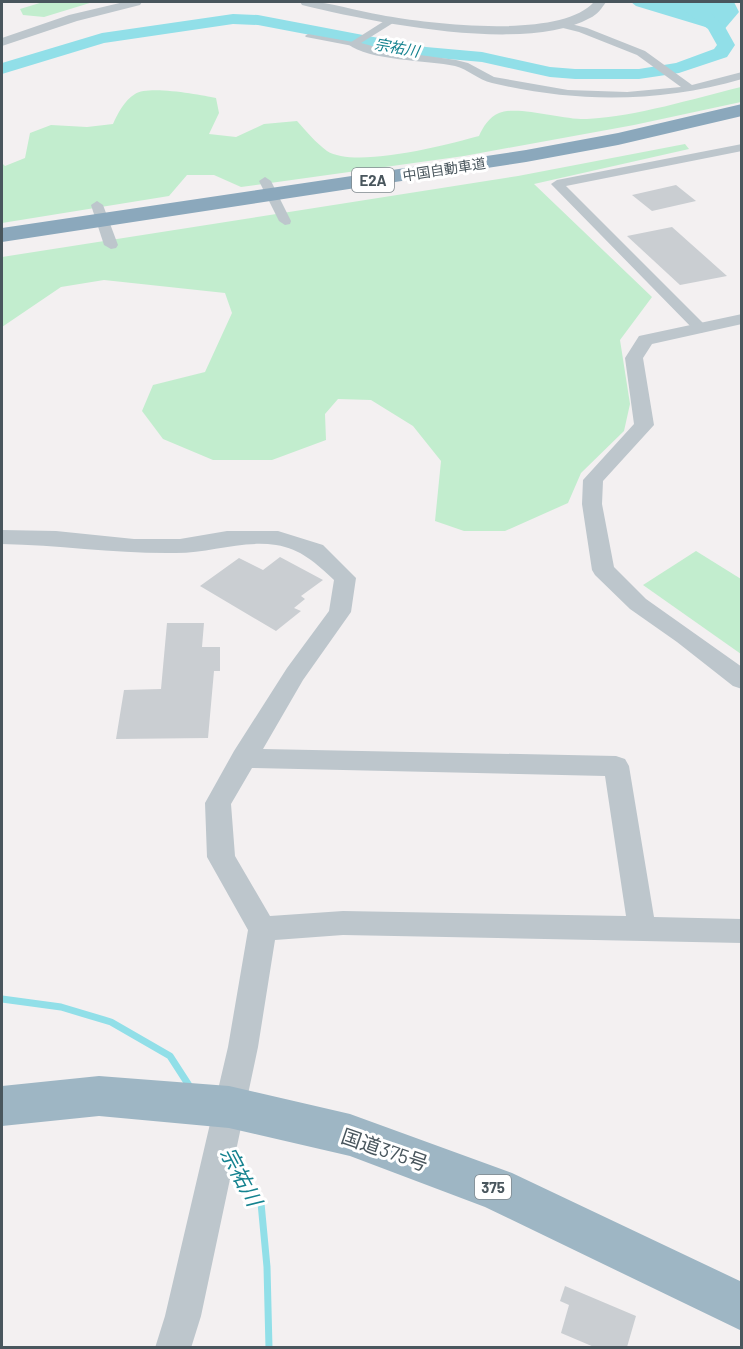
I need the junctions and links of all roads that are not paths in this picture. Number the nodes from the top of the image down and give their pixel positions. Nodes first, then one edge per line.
1 (136, 2) edge
2 (306, 2) edge
3 (600, 2) edge
4 (389, 21) junction
5 (559, 24) junction
6 (308, 36) dead end
7 (2, 42) edge
8 (356, 42) junction
9 (741, 75) edge
10 (690, 88) junction
11 (741, 110) edge
12 (741, 120) edge
13 (741, 147) edge
14 (265, 181) dead end
15 (97, 205) dead end
16 (285, 221) dead end
17 (2, 235) edge
18 (2, 244) edge
19 (111, 245) dead end
20 (741, 319) edge
21 (700, 329) junction
22 (2, 537) edge
23 (741, 680) edge
24 (243, 758) junction
25 (262, 929) junction
26 (642, 930) junction
27 (741, 931) edge
28 (2, 1106) edge
29 (229, 1107) junction
30 (741, 1307) edge
31 (173, 1347) edge

1 - 7 street
2 - 4 street
3 - 5 street
4 - 5 street
4 - 8 street
5 - 10 street
6 - 8 lane
8 - 10 street
9 - 10 street
11 - 17 highway, 中国自動車道 / E2A
12 - 18 highway, 中国自動車道 / E2A
13 - 21 street
14 - 16 street
15 - 19 street
20 - 21 street
21 - 23 street
22 - 24 street
24 - 25 street
24 - 26 street
25 - 26 street
25 - 29 street
26 - 27 street
28 - 29 highway, 国道375号 / 375
29 - 30 highway, 国道375号 / 375
29 - 31 street

